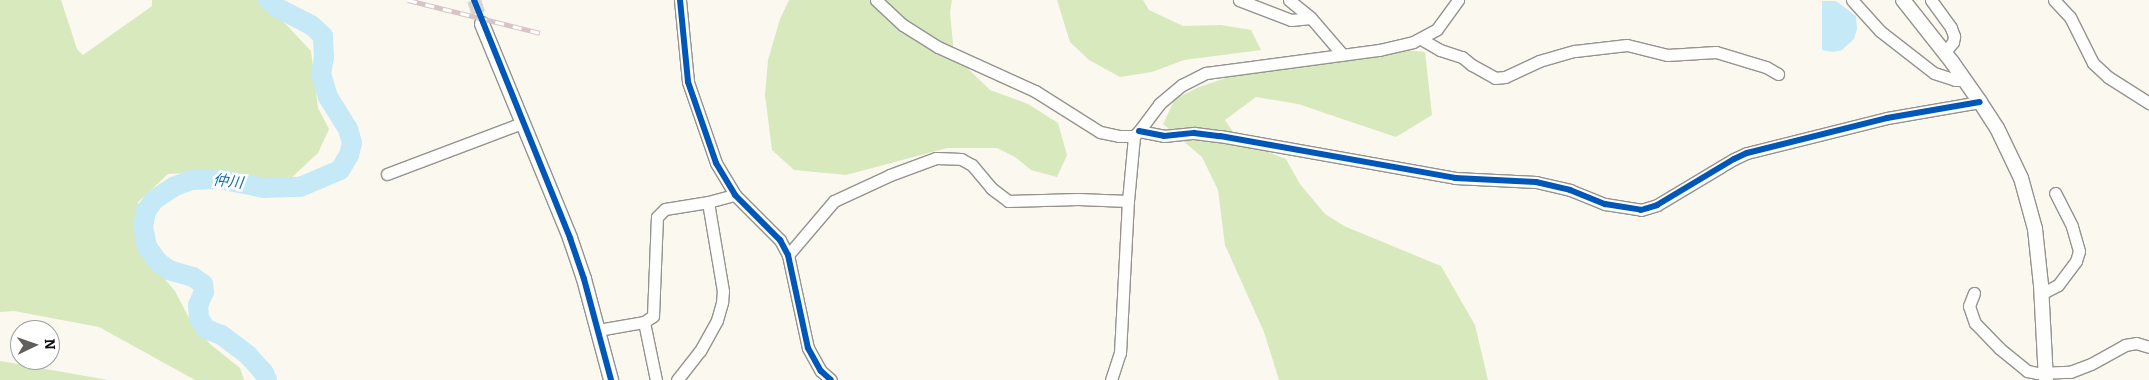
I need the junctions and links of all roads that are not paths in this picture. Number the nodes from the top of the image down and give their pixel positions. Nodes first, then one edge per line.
1 (680, 0) edge
2 (876, 0) edge
3 (1239, 0) edge
4 (1289, 0) edge
5 (1458, 0) edge
6 (1852, 0) edge
7 (1903, 0) edge
8 (1931, 0) edge
9 (2054, 0) edge
10 (1311, 18) junction
11 (482, 24) tunnel mouth
12 (1421, 39) junction
13 (1944, 53) junction
14 (1342, 54) junction
15 (1778, 74) dead end
16 (1964, 80) junction
17 (1980, 102) junction
18 (2149, 103) edge
19 (522, 123) junction
20 (1136, 134) junction
21 (387, 174) dead end
22 (2055, 193) dead end
23 (735, 195) junction
24 (1128, 201) junction
25 (708, 202) junction
26 (788, 254) junction
27 (1974, 292) dead end
28 (2042, 294) junction
29 (644, 322) junction
30 (598, 330) junction
31 (2149, 347) edge
32 (2027, 376) edge
33 (2046, 376) edge
34 (611, 380) edge
35 (656, 380) edge
36 (677, 380) edge
37 (831, 380) edge
38 (1112, 380) edge

1 - 23 street
2 - 20 street
3 - 10 street
4 - 10 street
5 - 12 street
6 - 16 street
7 - 13 street
8 - 13 street
9 - 18 street
10 - 14 street
11 - 19 street
12 - 14 street
12 - 15 street
13 - 16 street
14 - 20 street
16 - 17 street
17 - 20 street
17 - 28 street
19 - 21 street
19 - 30 street
20 - 24 street
22 - 28 street
23 - 25 street
23 - 26 street
24 - 26 street
24 - 38 street
25 - 29 street
25 - 36 street
26 - 37 street
27 - 32 street
28 - 33 street
29 - 30 street
29 - 35 street
30 - 34 street
31 - 33 street
32 - 33 street

